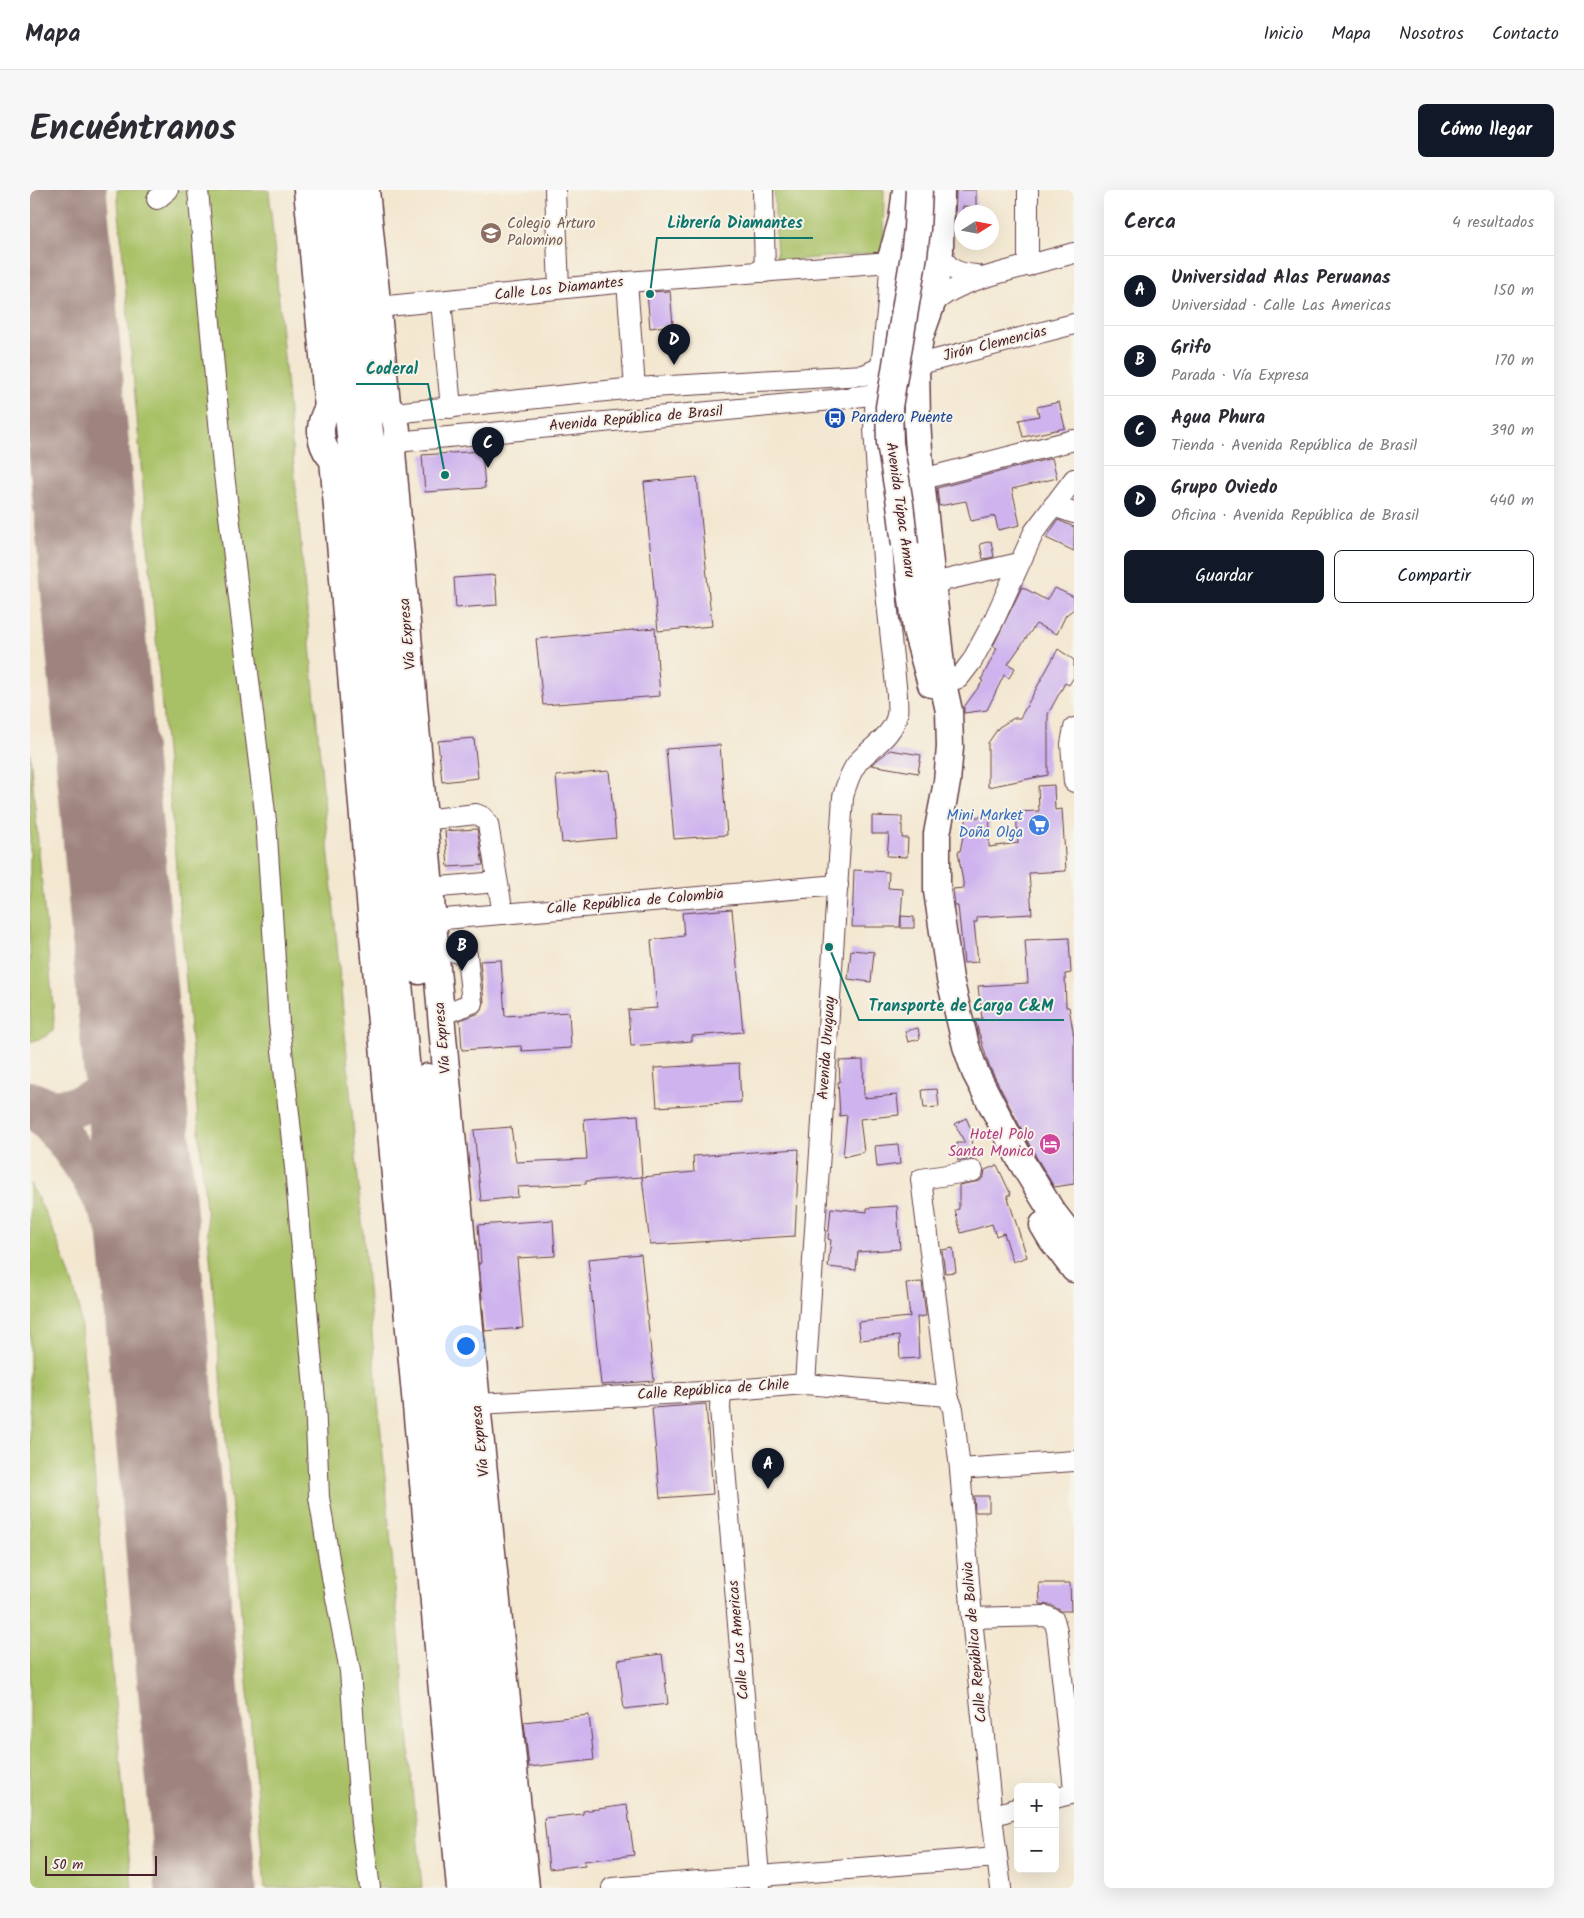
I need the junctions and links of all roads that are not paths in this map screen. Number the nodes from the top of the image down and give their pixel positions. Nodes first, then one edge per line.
1 (198, 190) edge
2 (307, 190) edge
3 (328, 190) edge
4 (348, 190) edge
5 (366, 190) edge
6 (555, 190) edge
7 (763, 190) edge
8 (893, 190) edge
9 (906, 190) edge
10 (919, 190) edge
11 (929, 190) edge
12 (941, 190) edge
13 (1028, 190) edge
14 (940, 251) junction
15 (1074, 253) edge
16 (890, 262) junction
17 (1028, 266) junction
18 (765, 272) junction
19 (999, 272) junction
20 (976, 275) junction
21 (937, 278) junction
22 (627, 282) junction
23 (559, 288) junction
24 (441, 301) junction
25 (932, 303) junction
26 (378, 306) junction
27 (1074, 324) edge
28 (916, 365) junction
29 (873, 371) junction
30 (660, 386) junction
31 (635, 388) junction
32 (876, 394) junction
33 (364, 402) junction
34 (451, 408) junction
35 (662, 416) junction
36 (1074, 440) edge
37 (369, 458) junction
38 (1074, 479) edge
39 (921, 480) junction
40 (878, 488) junction
41 (1053, 506) junction
42 (1074, 513) edge
43 (910, 543) junction
44 (1019, 563) junction
45 (933, 583) junction
46 (943, 684) junction
47 (1073, 739) edge
48 (1074, 782) edge
49 (404, 821) junction
50 (367, 872) junction
51 (428, 876) junction
52 (497, 882) junction
53 (838, 885) junction
54 (503, 914) junction
55 (433, 920) junction
56 (441, 1020) junction
57 (382, 1032) junction
58 (418, 1083) junction
59 (973, 1171) dead end
60 (1074, 1240) edge
61 (1074, 1269) edge
62 (805, 1384) junction
63 (721, 1391) junction
64 (948, 1396) junction
65 (477, 1404) junction
66 (1074, 1461) edge
67 (960, 1469) junction
68 (972, 1618) junction
69 (1074, 1789) edge
70 (1074, 1793) edge
71 (1059, 1797) edge
72 (1014, 1809) edge
73 (992, 1816) junction
74 (997, 1857) junction
75 (759, 1882) edge
76 (370, 1888) edge
77 (460, 1888) edge
78 (480, 1888) edge
79 (501, 1888) edge
80 (526, 1888) edge
81 (612, 1888) edge
82 (1001, 1888) edge

1 - 76 street
2 - 33 main road, Vía Expresa
3 - 33 main road, Vía Expresa
4 - 33 main road, Vía Expresa
5 - 26 main road, Vía Expresa
6 - 23 street
7 - 18 street
8 - 16 street
9 - 16 main road
10 - 43 main road, Avenida Túpac Amaru, bridge
11 - 43 main road
12 - 14 main road
13 - 17 street
14 - 20 street
14 - 21 main road
15 - 17 street
16 - 18 street, Calle Los Diamantes
16 - 29 street
17 - 19 street
18 - 22 street, Calle Los Diamantes
19 - 20 street
19 - 25 street
20 - 21 street
21 - 25 main road
21 - 29 street
22 - 23 street, Calle Los Diamantes
22 - 31 street
23 - 24 street, Calle Los Diamantes
24 - 26 street, Calle Los Diamantes
24 - 34 street
25 - 28 main road
25 - 32 street
26 - 33 main road, Vía Expresa
27 - 28 street, Jirón Clemencias
28 - 39 main road
29 - 30 street, Avenida República de Brasil
29 - 32 street
30 - 31 street, Avenida República de Brasil
30 - 35 street
31 - 34 street, Avenida República de Brasil
32 - 35 street, Avenida República de Brasil
32 - 40 street
33 - 34 street, Avenida República de Brasil
33 - 37 main road, Vía Expresa
33 - 37 main road, Vía Expresa
33 - 37 main road
35 - 37 street, Avenida República de Brasil
36 - 39 street
37 - 49 main road, Vía Expresa
37 - 49 main road, Vía Expresa
37 - 50 main road, Vía Expresa
38 - 41 street
39 - 40 street
39 - 45 main road
40 - 53 street, Avenida Uruguay
41 - 42 street
41 - 44 street
43 - 46 main road, Avenida Túpac Amaru
43 - 61 main road, Avenida Túpac Amaru
44 - 45 street
44 - 46 street
45 - 46 main road
46 - 60 main road
47 - 48 street
49 - 50 main road
49 - 51 main road, Vía Expresa
49 - 52 street
49 - 58 main road, Vía Expresa
50 - 57 main road, Vía Expresa
51 - 52 street
51 - 55 main road, Vía Expresa
52 - 54 street
53 - 54 street, Calle República de Colombia
53 - 62 street, Avenida Uruguay
54 - 55 street, Calle República de Colombia
55 - 56 main road, Vía Expresa
56 - 58 main road
56 - 65 main road, Vía Expresa
57 - 58 main road
57 - 77 main road, Vía Expresa
58 - 78 main road, Vía Expresa
58 - 79 main road, Vía Expresa
59 - 64 street, Calle República de Bolivia
62 - 63 street, Calle República de Chile
62 - 64 street, Calle República de Chile
63 - 65 street, Calle República de Chile
63 - 75 street, Calle Las Americas
64 - 67 street, Calle República de Bolivia
65 - 80 main road, Vía Expresa
66 - 67 street
67 - 68 street, Calle República de Bolivia
68 - 69 street
68 - 73 street, Calle República de Bolivia
70 - 71 street
72 - 73 street
73 - 74 street, Calle República de Bolivia
74 - 75 street
74 - 82 street, Calle República de Bolivia
75 - 81 street

